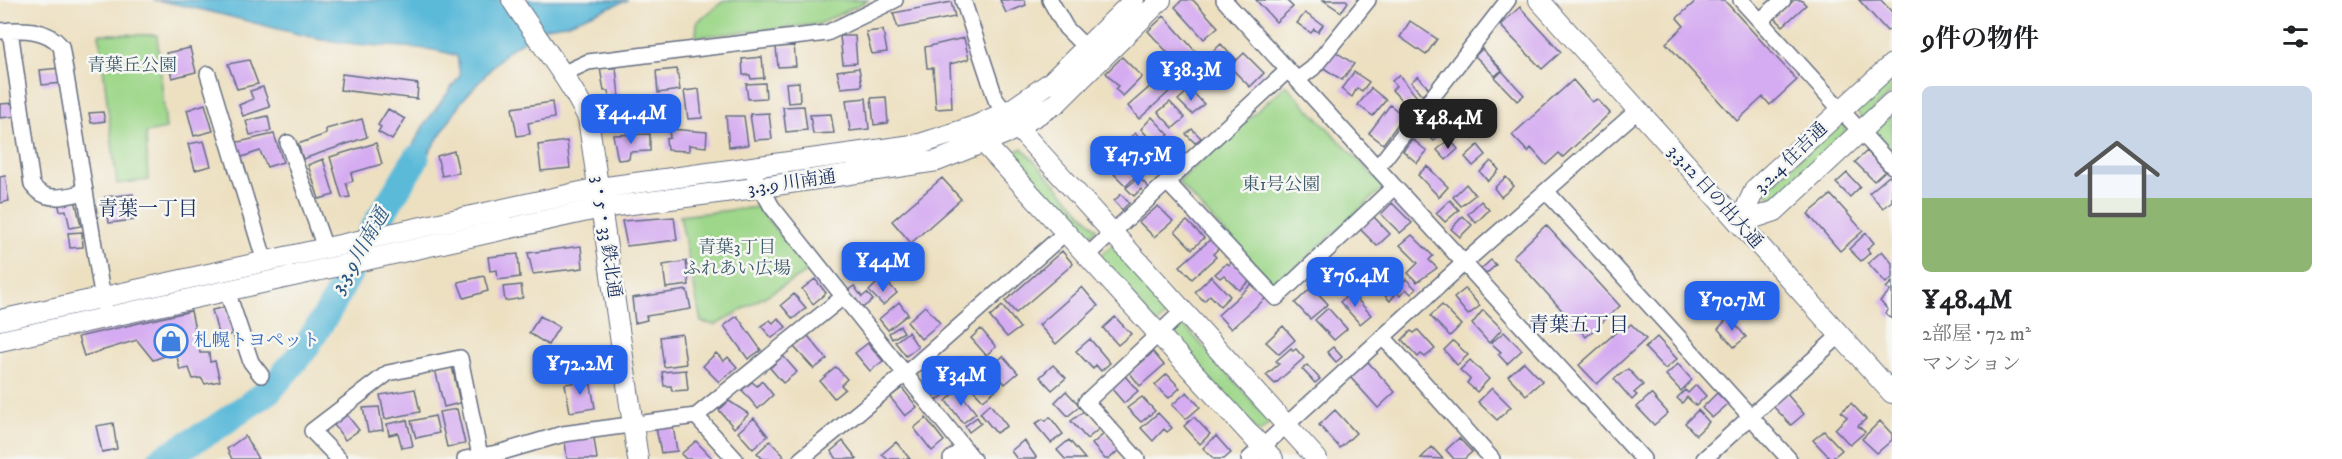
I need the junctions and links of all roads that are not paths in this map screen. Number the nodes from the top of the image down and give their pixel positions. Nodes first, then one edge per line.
1 (512, 0) edge
2 (895, 0) edge
3 (963, 0) edge
4 (1050, 0) edge
5 (1134, 0) edge
6 (1161, 0) edge
7 (1224, 0) edge
8 (1368, 0) edge
9 (1508, 0) edge
10 (1539, 0) edge
11 (1741, 0) edge
12 (1783, 0) edge
13 (1760, 21) junction
14 (5, 31) edge
15 (1093, 54) junction
16 (1892, 64) edge
17 (208, 74) dead end
18 (562, 74) junction
19 (1292, 75) junction
20 (1892, 102) edge
21 (1638, 110) junction
22 (1840, 111) junction
23 (1012, 120) junction
24 (1860, 131) junction
25 (980, 134) junction
26 (288, 143) dead end
27 (1892, 166) edge
28 (750, 168) junction
29 (1377, 168) junction
30 (1167, 182) junction
31 (763, 187) junction
32 (1394, 187) junction
33 (599, 188) junction
34 (1546, 191) junction
35 (85, 192) junction
36 (601, 208) junction
37 (1739, 223) junction
38 (1066, 232) junction
39 (1112, 232) junction
40 (325, 248) junction
41 (1088, 256) junction
42 (265, 261) junction
43 (1464, 263) junction
44 (227, 291) junction
45 (843, 297) junction
46 (102, 298) junction
47 (1183, 311) junction
48 (107, 318) junction
49 (0, 320) edge
50 (1159, 334) junction
51 (1840, 335) junction
52 (1383, 337) junction
53 (0, 341) edge
54 (261, 375) dead end
55 (904, 375) junction
56 (1890, 385) edge
57 (696, 416) junction
58 (1750, 417) junction
59 (633, 424) junction
60 (1286, 425) junction
61 (968, 454) edge
62 (1261, 455) edge
63 (472, 458) edge
64 (339, 459) edge
65 (638, 459) edge
66 (735, 459) edge
67 (801, 459) edge
68 (951, 459) edge
69 (1137, 459) edge
70 (1317, 459) edge
71 (1492, 459) edge
72 (1643, 459) edge
73 (1704, 459) edge
74 (1789, 459) edge

1 - 18 street, 3・5・33 鉄北通
2 - 18 street
3 - 23 street
4 - 15 street
5 - 15 street, 3.3.9 川南通
6 - 15 street, 3.3.9 川南通
7 - 19 street
8 - 19 street
9 - 29 street
10 - 21 street, 3.3.12 日の出大通
11 - 13 street
12 - 13 street
13 - 22 street
14 - 35 street
14 - 35 street
15 - 23 street, 3.3.9 川南通
16 - 22 street, 3.2.4 住吉通
17 - 42 street
18 - 33 street, 3・5・33 鉄北通
19 - 29 street
19 - 30 street
20 - 24 street, 3.2.4 住吉通
21 - 34 street
21 - 37 street, 3.3.12 日の出大通
22 - 24 street
22 - 37 street, 3.2.4 住吉通
23 - 25 street, 3.3.9 川南通
23 - 39 street
24 - 27 street
24 - 37 street, 3.2.4 住吉通
25 - 28 street, 3.3.9 川南通
25 - 31 street, 3.3.9 川南通
25 - 38 street
26 - 40 street
28 - 31 street
28 - 33 street, 3.3.9 川南通
29 - 32 street
30 - 32 street
30 - 39 street
31 - 36 street, 3.3.9 川南通
31 - 45 street
32 - 43 street
33 - 36 street, 3・5・33 鉄北通
33 - 40 street, 3.3.9 川南通
34 - 43 street
34 - 58 street
35 - 46 street
36 - 44 street, 3.3.9 川南通
36 - 59 street, 3・5・33 鉄北通
37 - 51 street, 3.3.12 日の出大通
38 - 41 street
38 - 55 street
39 - 41 street
39 - 47 street
40 - 42 street
41 - 50 street
42 - 46 street
43 - 52 street
43 - 72 street
44 - 48 street
44 - 54 street
45 - 55 street
45 - 57 street
46 - 48 street
46 - 49 street
47 - 50 street
47 - 60 street
48 - 53 street
50 - 62 street
50 - 69 street
51 - 56 street, 3.3.12 日の出大通
51 - 58 street
52 - 60 street
52 - 71 street
55 - 61 street
55 - 67 street
57 - 59 street
57 - 66 street
58 - 73 street
58 - 74 street
59 - 63 street
59 - 65 street, 3・5・33 鉄北通
60 - 62 street
60 - 70 street
61 - 68 street
63 - 64 street

